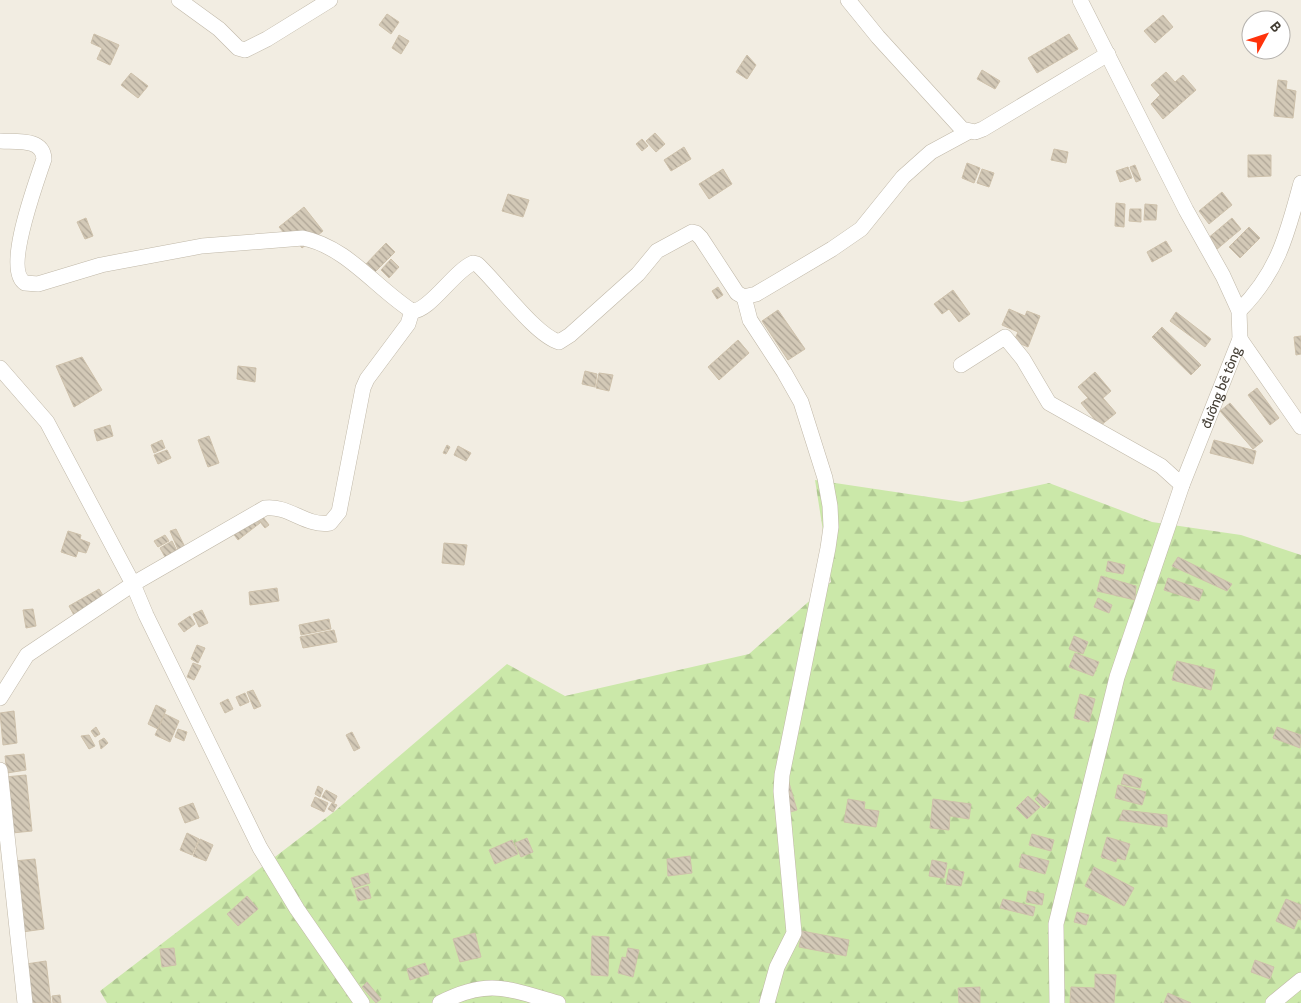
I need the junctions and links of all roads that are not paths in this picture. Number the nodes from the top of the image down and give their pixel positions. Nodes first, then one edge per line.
1 (179, 0) edge
2 (330, 0) edge
3 (848, 0) edge
4 (1080, 0) edge
5 (1108, 54) junction
6 (968, 132) junction
7 (0, 140) edge
8 (1301, 184) edge
9 (744, 297) junction
10 (412, 311) junction
11 (1239, 311) junction
12 (1240, 339) junction
13 (961, 365) dead end
14 (0, 368) edge
15 (1301, 427) edge
16 (1182, 485) junction
17 (133, 584) junction
18 (0, 698) edge
19 (0, 770) edge
20 (3, 840) edge
21 (1301, 980) edge
22 (25, 1003) edge
23 (362, 1003) edge
24 (440, 1003) edge
25 (558, 1003) edge
26 (767, 1003) edge
27 (1057, 1003) edge
28 (1273, 1003) edge

1 - 2 street
3 - 6 street
4 - 5 street, đường bê tông
5 - 6 street
5 - 11 street, đường bê tông
6 - 9 street
7 - 10 street
8 - 11 street
9 - 10 street
9 - 26 street
10 - 17 street
11 - 12 street, đường bê tông
12 - 15 street
12 - 16 street, đường bê tông
13 - 16 street
14 - 17 street
16 - 27 street, đường bê tông
17 - 18 street
17 - 23 street
19 - 20 street
20 - 22 street
21 - 28 street
24 - 25 street

